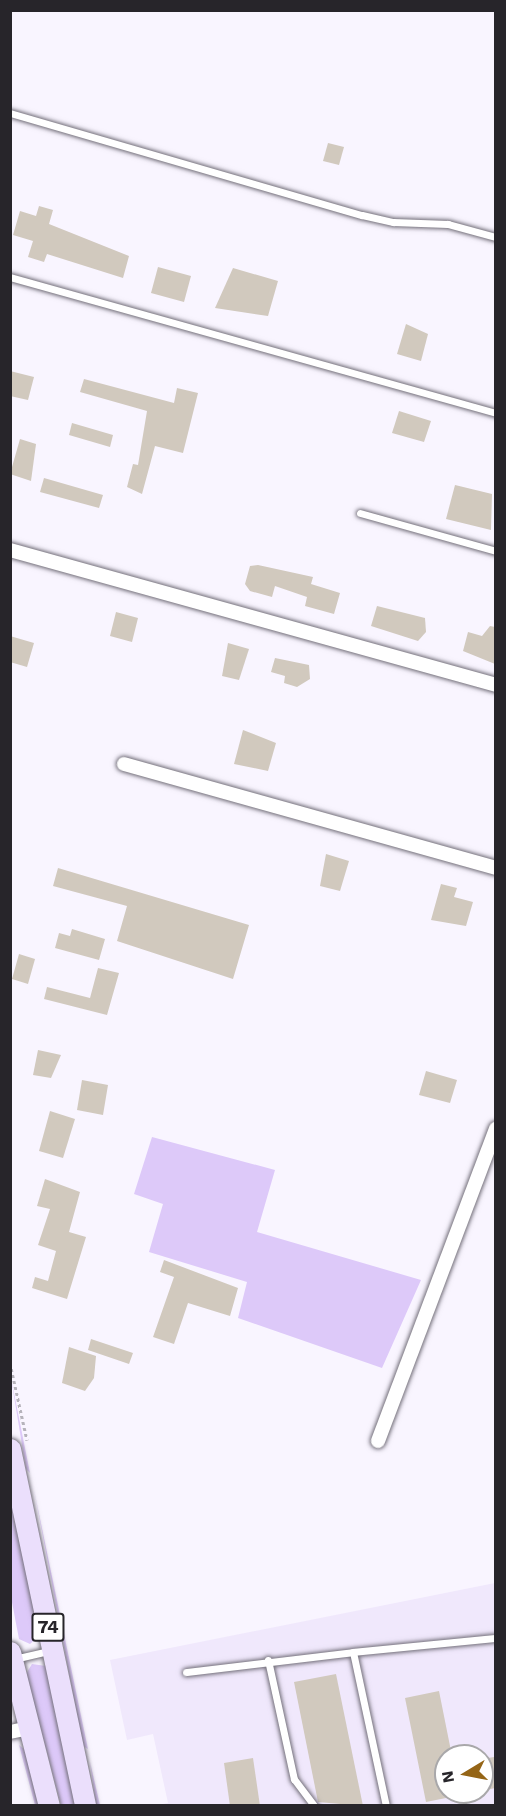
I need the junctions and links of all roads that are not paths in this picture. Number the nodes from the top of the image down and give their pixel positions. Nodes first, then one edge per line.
1 (10, 113) edge
2 (495, 237) edge
3 (10, 277) edge
4 (495, 413) edge
5 (360, 513) dead end
6 (10, 550) edge
7 (495, 550) edge
8 (495, 685) edge
9 (124, 764) dead end
10 (495, 868) edge
11 (495, 1129) edge
12 (378, 1441) dead end
13 (10, 1449) edge
14 (495, 1638) edge
15 (53, 1651) junction
16 (353, 1652) junction
17 (11, 1657) edge
18 (268, 1660) junction
19 (186, 1672) dead end
20 (20, 1730) edge
21 (49, 1806) edge
22 (85, 1806) edge
23 (315, 1806) edge
24 (386, 1806) edge

1 - 2 lane
3 - 4 lane
5 - 7 lane
6 - 8 street
9 - 10 street
11 - 12 street
13 - 15 main road, 74
14 - 16 lane
15 - 17 lane
15 - 22 main road, 74
16 - 18 lane
16 - 24 lane
17 - 20 main road, 74
18 - 19 lane
18 - 23 lane
20 - 21 main road, 74

